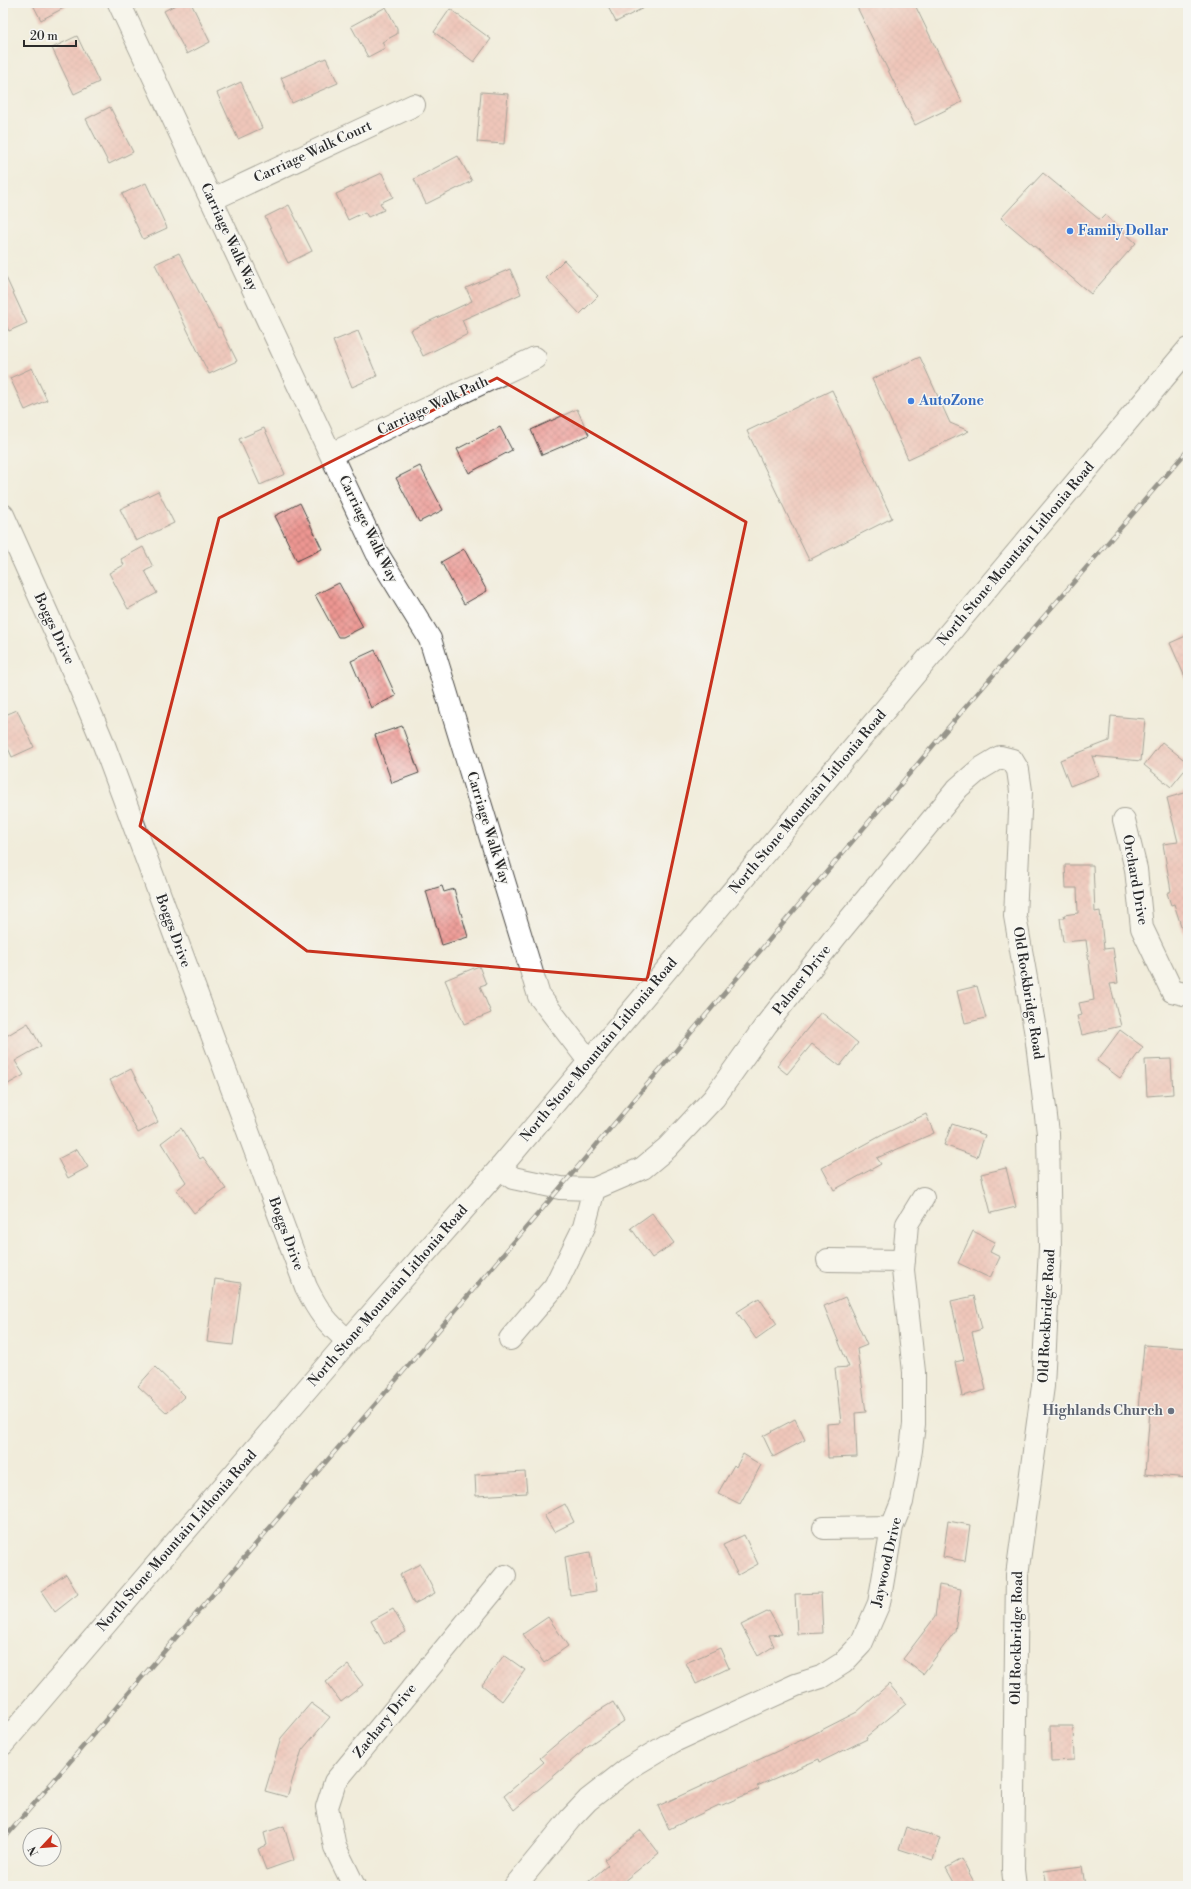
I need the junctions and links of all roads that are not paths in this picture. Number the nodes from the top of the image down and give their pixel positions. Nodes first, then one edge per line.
1 (119, 3) edge
2 (414, 105) dead end
3 (212, 200) junction
4 (1188, 349) edge
5 (535, 358) dead end
6 (331, 454) junction
7 (3, 514) edge
8 (7, 537) edge
9 (1000, 757) joint
10 (1124, 820) dead end
11 (1188, 995) edge
12 (589, 1061) junction
13 (500, 1168) junction
14 (594, 1189) junction
15 (923, 1198) dead end
16 (828, 1260) dead end
17 (904, 1261) junction
18 (510, 1339) dead end
19 (348, 1341) junction
20 (892, 1527) junction
21 (824, 1528) dead end
22 (505, 1576) dead end
23 (3, 1744) edge
24 (354, 1886) edge
25 (515, 1886) edge
26 (1015, 1886) edge

1 - 3 street, Carriage Walk Way
2 - 3 street, Carriage Walk Court
3 - 6 street, Carriage Walk Way
4 - 12 street, North Stone Mountain Lithonia Road
5 - 6 street, Carriage Walk Path
6 - 12 street, Carriage Walk Way
7 - 8 street, Boggs Drive
8 - 19 street, Boggs Drive
9 - 14 street, Palmer Drive
9 - 26 street, Old Rockbridge Road
10 - 11 street, Orchard Drive
12 - 13 street, North Stone Mountain Lithonia Road
13 - 14 street, Palmer Drive
13 - 19 street, North Stone Mountain Lithonia Road
14 - 18 street
15 - 17 street, Jaywood Drive
16 - 17 street
17 - 20 street, Jaywood Drive
19 - 23 street, North Stone Mountain Lithonia Road
20 - 21 street
20 - 25 street, Jaywood Drive
22 - 24 street, Zachary Drive

